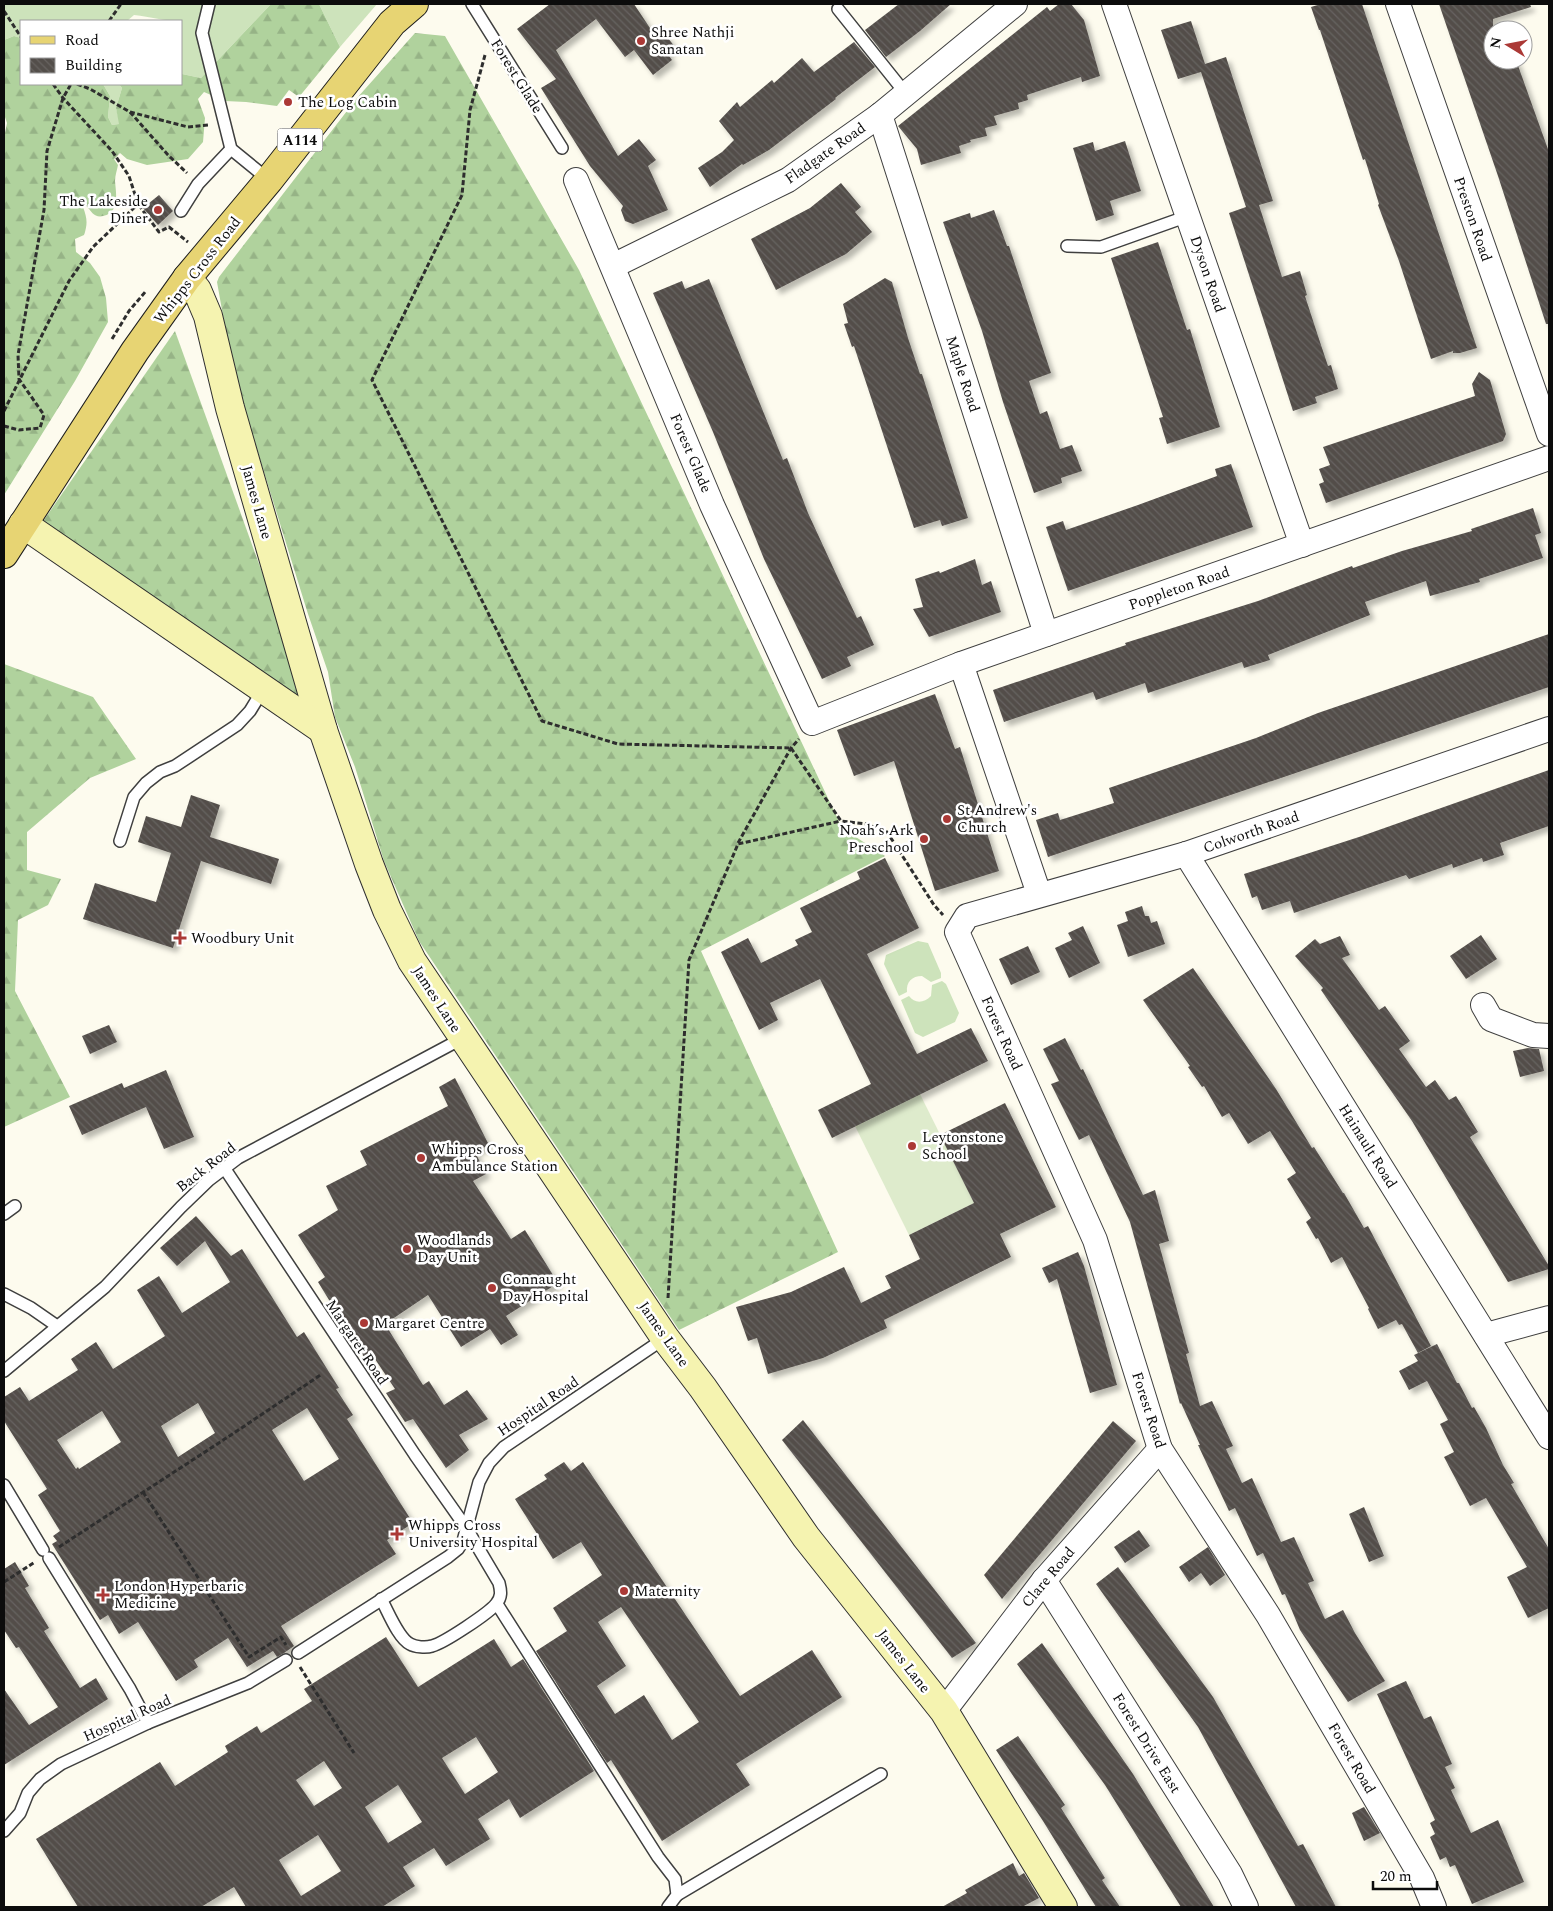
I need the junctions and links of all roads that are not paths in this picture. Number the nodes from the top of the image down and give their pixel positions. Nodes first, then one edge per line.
1 (210, 4) edge
2 (414, 4) edge
3 (472, 4) edge
4 (1015, 4) edge
5 (1114, 4) edge
6 (1398, 4) edge
7 (838, 9) dead end
8 (906, 94) junction
9 (880, 115) junction
10 (562, 148) dead end
11 (231, 149) junction
12 (269, 180) junction
13 (576, 180) dead end
14 (181, 211) dead end
15 (1188, 216) junction
16 (1067, 246) dead end
17 (613, 266) junction
18 (187, 278) junction
19 (1549, 434) edge
20 (1549, 458) edge
21 (23, 524) junction
22 (1302, 545) junction
23 (4, 554) edge
24 (1046, 634) junction
25 (961, 664) junction
26 (264, 688) junction
27 (812, 723) joint
28 (1549, 729) edge
29 (323, 730) junction
30 (120, 840) dead end
31 (1186, 854) junction
32 (1039, 894) junction
33 (957, 932) joint
34 (1483, 1004) dead end
35 (1549, 1036) edge
36 (463, 1038) junction
37 (225, 1169) junction
38 (15, 1206) dead end
39 (4, 1214) edge
40 (4, 1294) edge
41 (1549, 1318) edge
42 (56, 1326) junction
43 (1486, 1335) junction
44 (665, 1338) junction
45 (4, 1371) edge
46 (1549, 1437) edge
47 (1160, 1450) junction
48 (4, 1485) edge
49 (467, 1529) junction
50 (1044, 1580) junction
51 (381, 1599) junction
52 (497, 1604) junction
53 (944, 1711) junction
54 (148, 1723) junction
55 (881, 1774) dead end
56 (4, 1831) edge
57 (677, 1895) junction
58 (668, 1907) edge
59 (1063, 1907) edge
60 (1246, 1907) edge
61 (1434, 1907) edge

1 - 11 lane
2 - 12 main road, Whipps Cross Road / A114
3 - 10 lane, Forest Glade
4 - 8 street, Fladgate Road
5 - 15 street, Dyson Road
6 - 19 street, Preston Road
7 - 8 lane
8 - 9 street, Fladgate Road
9 - 17 street, Fladgate Road
9 - 24 street, Maple Road
11 - 12 lane
11 - 14 lane
12 - 18 main road, Whipps Cross Road / A114
13 - 17 street, Forest Glade
15 - 16 lane
15 - 22 street, Dyson Road
17 - 27 street, Forest Glade
18 - 21 main road, Whipps Cross Road / A114
18 - 29 street, James Lane
20 - 22 street, Poppleton Road
21 - 23 main road, Whipps Cross Road / A114
21 - 26 street
22 - 24 street, Poppleton Road
24 - 25 street, Poppleton Road
25 - 27 street, Poppleton Road
25 - 32 street
26 - 29 street
26 - 30 lane
28 - 31 street, Colworth Road
29 - 36 street, James Lane
31 - 32 street, Colworth Road
31 - 43 street, Hainault Road
32 - 33 street, Colworth Road
33 - 47 street, Forest Road
34 - 35 street
36 - 37 lane, Back Road
36 - 44 street, James Lane
37 - 42 lane, Back Road
37 - 49 lane, Margaret Road
38 - 39 lane
40 - 42 lane
41 - 43 street
42 - 45 lane, Back Road
43 - 46 street, Hainault Road
44 - 49 lane, Hospital Road
44 - 53 street, James Lane
47 - 50 street, Clare Road
47 - 61 street, Forest Road
48 - 54 lane
49 - 51 lane, Hospital Road
49 - 52 lane
50 - 53 street, Clare Road
50 - 60 street, Forest Drive East
51 - 52 lane
51 - 54 lane, Hospital Road
52 - 57 lane
53 - 59 street, James Lane
54 - 56 lane, Hospital Road
55 - 57 lane
57 - 58 lane

